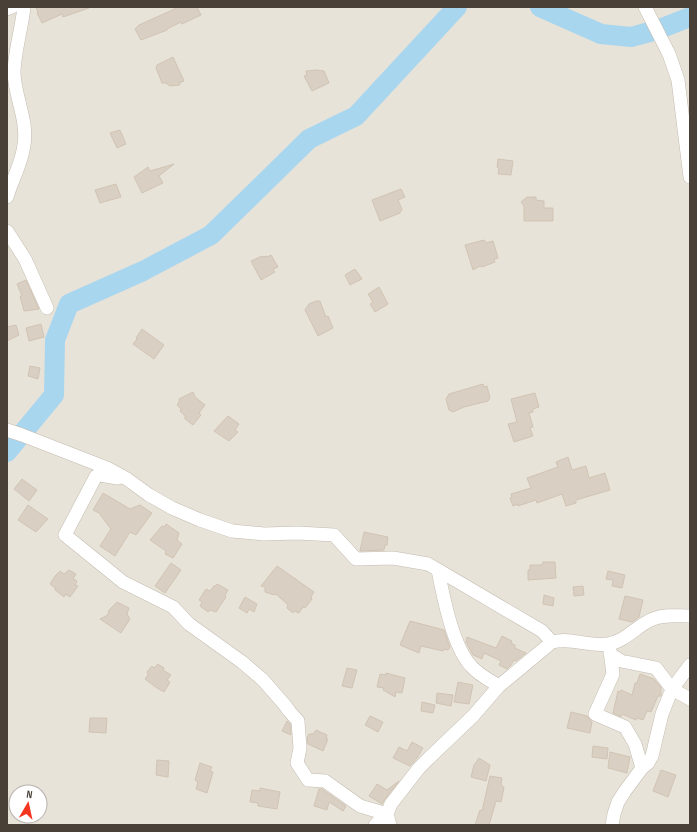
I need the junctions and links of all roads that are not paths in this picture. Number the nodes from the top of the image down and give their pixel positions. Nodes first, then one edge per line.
1 (12, 7) edge
2 (24, 7) edge
3 (645, 7) edge
4 (7, 9) edge
5 (690, 177) edge
6 (7, 198) edge
7 (7, 231) edge
8 (47, 308) dead end
9 (7, 430) edge
10 (128, 479) junction
11 (438, 570) junction
12 (690, 616) edge
13 (552, 642) junction
14 (610, 649) junction
15 (690, 665) edge
16 (499, 686) junction
17 (672, 689) junction
18 (690, 699) edge
19 (642, 768) junction
20 (388, 820) edge
21 (375, 825) edge
22 (612, 825) edge

1 - 4 street
2 - 6 street
3 - 5 street
7 - 8 street
9 - 10 street
10 - 11 street
10 - 20 street
11 - 13 street
11 - 16 street
12 - 14 street
13 - 14 street
13 - 16 street
14 - 17 street
14 - 19 street
15 - 17 street
16 - 20 street
17 - 18 street
17 - 19 street
19 - 22 street
20 - 21 street

